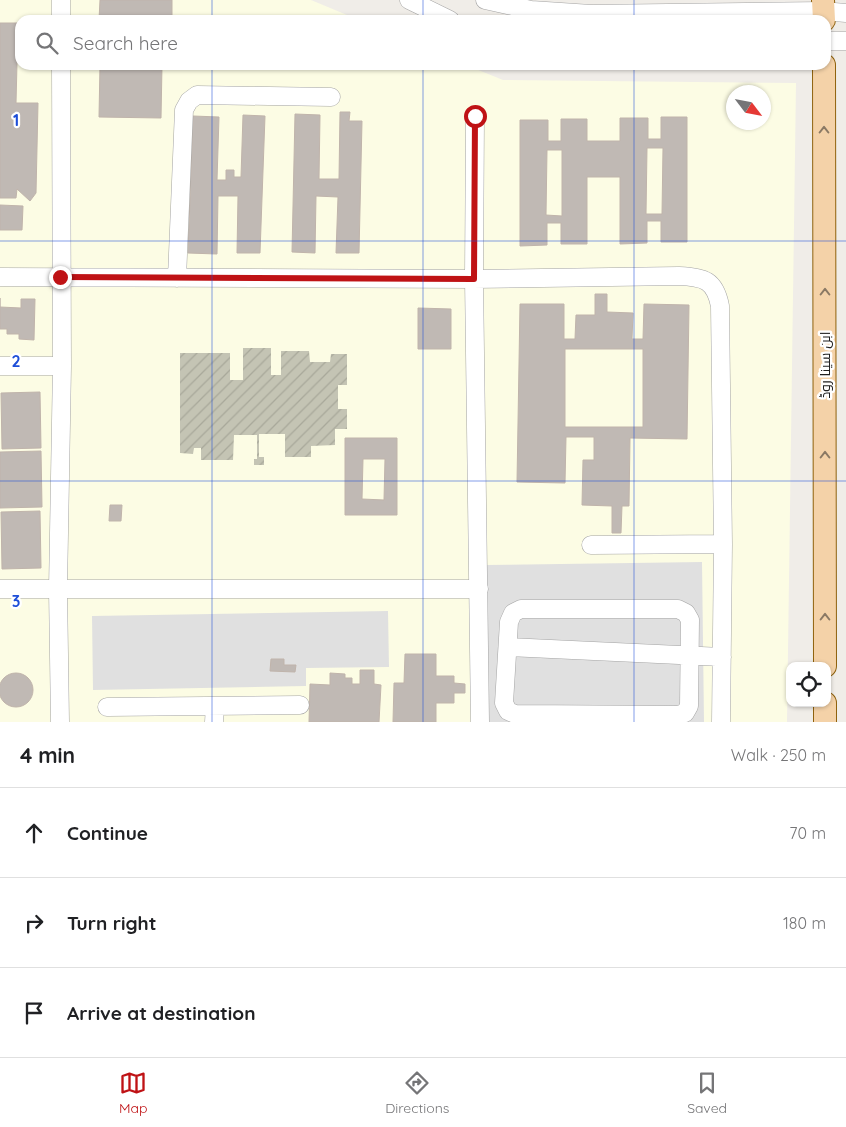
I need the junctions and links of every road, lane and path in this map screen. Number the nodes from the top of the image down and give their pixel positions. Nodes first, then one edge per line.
1 (61, 0) edge
2 (409, 0) edge
3 (485, 0) edge
4 (824, 10) edge
5 (846, 13) edge
6 (61, 15) edge
7 (440, 15) edge
8 (831, 40) edge
9 (846, 41) edge
10 (61, 70) edge
11 (824, 70) edge
12 (331, 97) dead end
13 (475, 116) dead end
14 (0, 276) edge
15 (60, 277) junction
16 (177, 278) junction
17 (474, 279) junction
18 (0, 366) edge
19 (62, 366) junction
20 (591, 544) dead end
21 (723, 544) junction
22 (58, 589) junction
23 (479, 589) junction
24 (0, 590) edge
25 (508, 647) junction
26 (690, 655) junction
27 (722, 657) junction
28 (825, 662) edge
29 (300, 705) dead end
30 (107, 707) dead end
31 (825, 707) edge
32 (215, 714) edge
33 (60, 722) edge
34 (480, 722) edge
35 (721, 722) edge
36 (825, 722) edge

1 - 6 street
2 - 7 street
3 - 4 street
4 - 5 street
8 - 9 street
10 - 15 street
28 -> 11 main road, ابن سینا روڈ
12 - 16 street
13 - 17 street
14 - 15 street
15 - 16 street
15 - 19 street
16 - 17 street
17 - 21 street
17 - 23 street
18 - 19 street
19 - 22 street
20 - 21 street
21 - 27 street
22 - 23 street
22 - 24 street
22 - 33 street
23 - 34 street
25 - 26 street
25 - 26 street
25 - 26 street
26 - 27 street
27 - 35 street
29 - 32 street
30 - 32 street
31 - 36 main road

